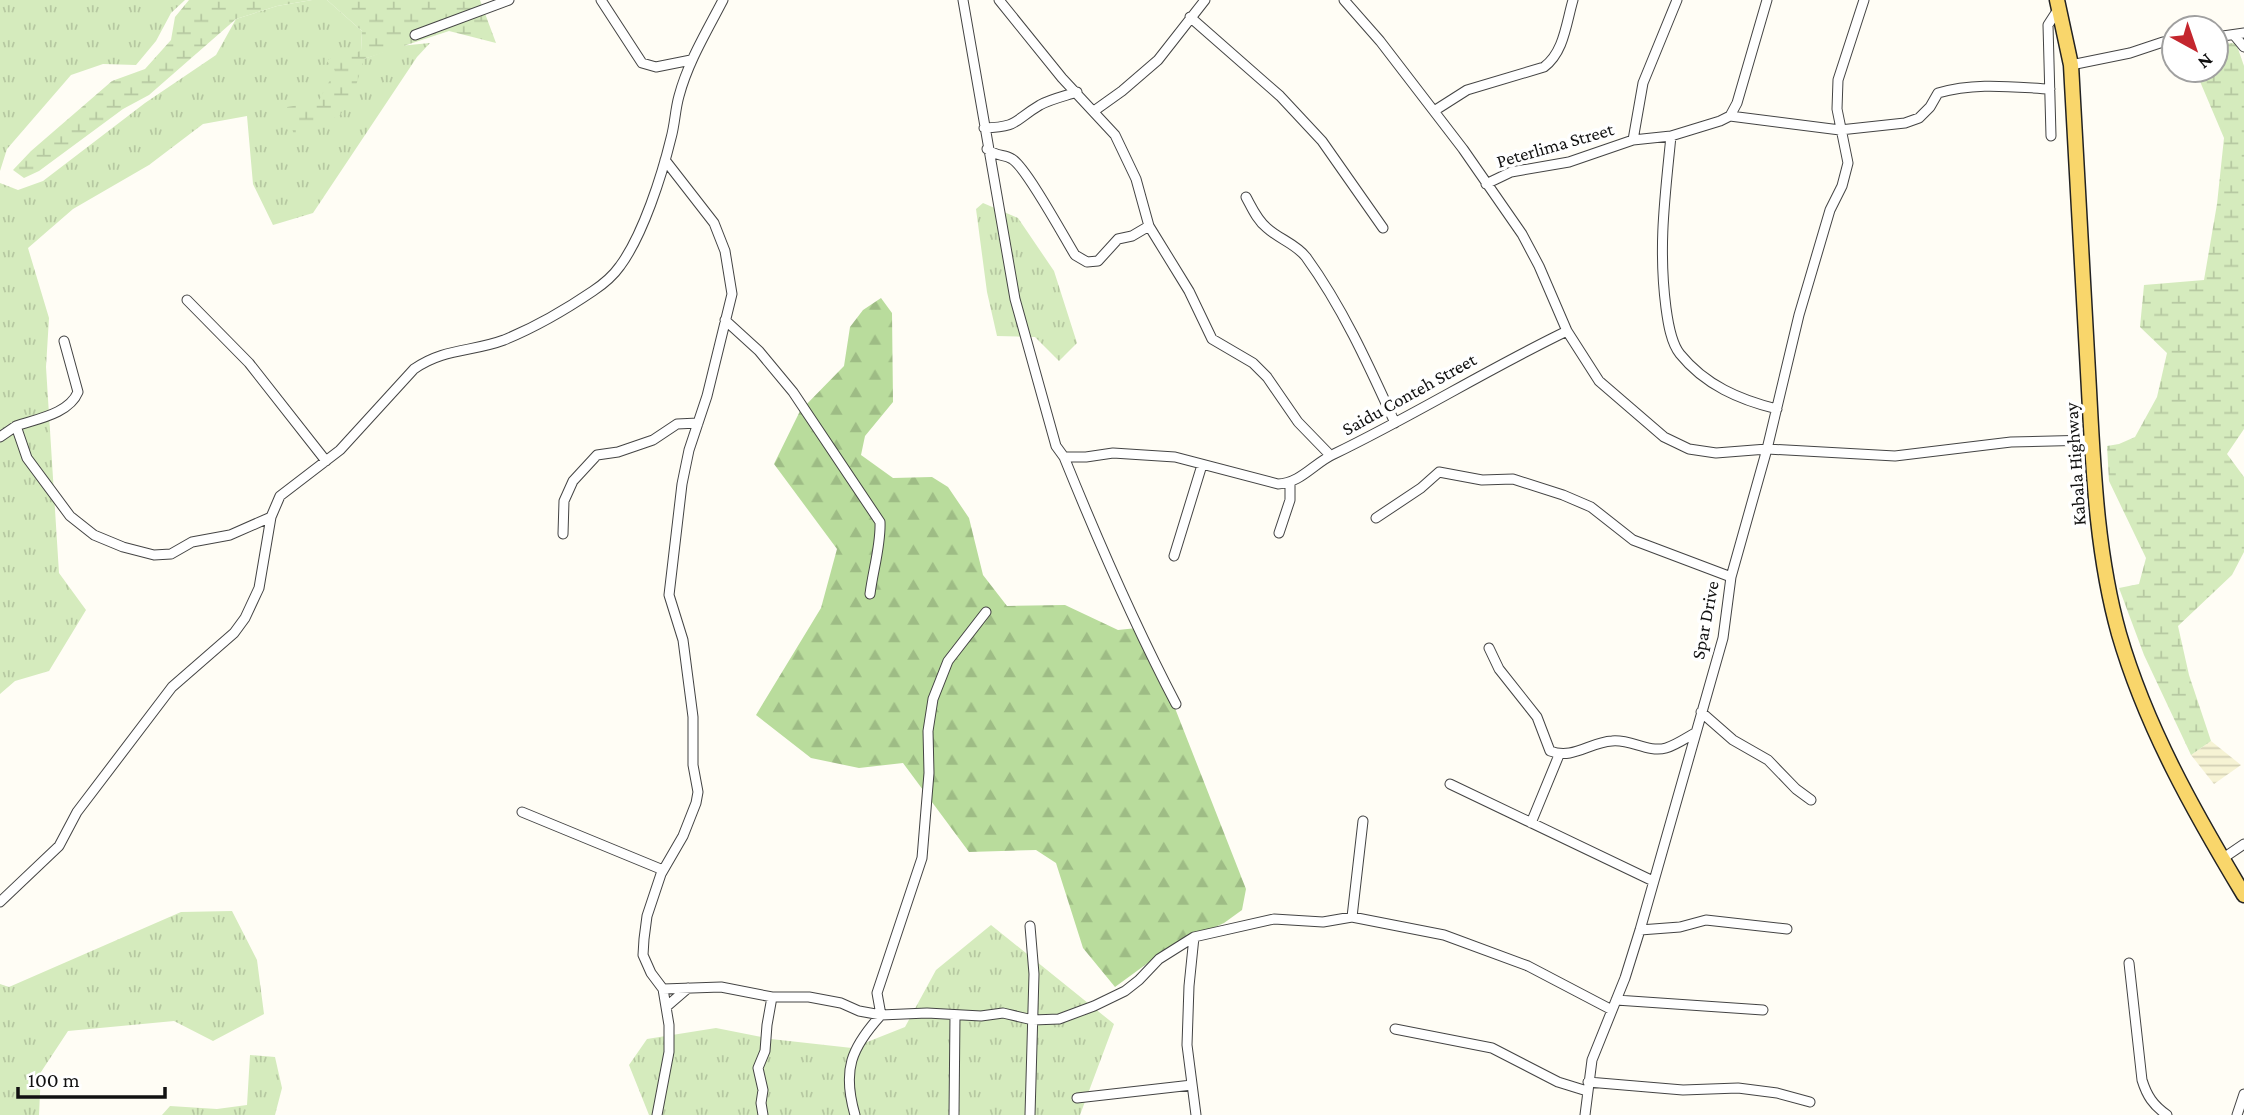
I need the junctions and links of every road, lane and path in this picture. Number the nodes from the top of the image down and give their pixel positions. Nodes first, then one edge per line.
1 (509, 0) edge
2 (601, 0) edge
3 (723, 0) edge
4 (963, 0) edge
5 (999, 0) edge
6 (1205, 0) edge
7 (1344, 0) edge
8 (1573, 0) edge
9 (1676, 0) edge
10 (1767, 0) edge
11 (1864, 0) edge
12 (2058, 4) edge
13 (1190, 17) junction
14 (2239, 34) edge
15 (415, 35) dead end
16 (2160, 43) edge
17 (2244, 47) edge
18 (691, 60) junction
19 (2070, 65) junction
20 (2050, 89) junction
21 (1077, 92) junction
22 (1094, 111) junction
23 (1434, 111) junction
24 (1730, 116) junction
25 (984, 128) junction
26 (1840, 130) junction
27 (1671, 136) junction
28 (2051, 136) dead end
29 (1633, 141) junction
30 (987, 149) junction
31 (665, 160) junction
32 (1486, 184) junction
33 (1247, 197) dead end
34 (1149, 226) junction
35 (1383, 228) dead end
36 (187, 300) dead end
37 (725, 320) junction
38 (1567, 331) junction
39 (64, 341) dead end
40 (1777, 409) junction
41 (698, 423) junction
42 (1395, 423) junction
43 (16, 426) junction
44 (0, 437) edge
45 (2091, 440) junction
46 (1767, 449) junction
47 (1331, 455) junction
48 (1064, 457) junction
49 (326, 461) junction
50 (1202, 465) junction
51 (1290, 484) junction
52 (271, 517) junction
53 (1376, 518) dead end
54 (1279, 533) dead end
55 (563, 534) dead end
56 (1174, 556) dead end
57 (1731, 577) junction
58 (870, 594) dead end
59 (986, 612) dead end
60 (1489, 648) dead end
61 (1176, 704) dead end
62 (1702, 712) junction
63 (1695, 733) junction
64 (1559, 755) junction
65 (1450, 784) dead end
66 (1811, 800) dead end
67 (522, 812) dead end
68 (1363, 821) dead end
69 (1531, 822) junction
70 (2244, 844) edge
71 (2222, 859) junction
72 (663, 870) junction
73 (1653, 881) junction
74 (2244, 895) edge
75 (0, 902) edge
76 (1352, 917) junction
77 (1030, 926) dead end
78 (1787, 929) dead end
79 (1640, 930) junction
80 (1194, 937) junction
81 (2129, 963) dead end
82 (688, 988) junction
83 (663, 989) junction
84 (772, 997) junction
85 (1614, 1005) junction
86 (666, 1007) junction
87 (1763, 1010) dead end
88 (881, 1015) junction
89 (955, 1015) junction
90 (1033, 1020) junction
91 (1395, 1029) dead end
92 (1192, 1084) junction
93 (1587, 1087) junction
94 (2244, 1094) edge
95 (1077, 1098) dead end
96 (1810, 1102) dead end
97 (657, 1115) edge
98 (763, 1115) edge
99 (856, 1115) edge
100 (954, 1115) edge
101 (1030, 1115) edge
102 (1196, 1115) edge
103 (1585, 1115) edge
104 (2167, 1115) edge
105 (2237, 1115) edge

1 - 15 street
2 - 18 street
3 - 18 street
4 - 25 street
5 - 21 street, Saidu Conteh Street
6 - 13 street
7 - 23 street
8 - 23 street
9 - 29 street, Peterlima Street
10 - 24 street
11 - 26 street, Spar Drive
12 - 19 main road, Kabala Highway
12 - 20 street
13 - 22 street
13 - 35 street
14 - 17 street
16 - 19 street
18 - 31 street
19 - 45 main road, Kabala Highway
20 - 26 street
20 - 28 street
21 - 22 street, Saidu Conteh Street
21 - 25 street
22 - 34 street, Saidu Conteh Street
23 - 32 street
24 - 26 street
24 - 27 street, Peterlima Street
25 - 30 street
26 - 40 street, Spar Drive
27 - 29 street, Peterlima Street
27 - 40 street
29 - 32 street, Peterlima Street
30 - 34 street
30 - 48 street
31 - 37 street
31 - 49 street
32 - 38 street
33 - 42 street
34 - 47 street, Saidu Conteh Street
36 - 49 street
37 - 41 street
37 - 58 street
38 - 42 street, Saidu Conteh Street
38 - 46 street
39 - 43 street
40 - 46 street, Spar Drive
41 - 55 street
41 - 72 street
42 - 47 street, Saidu Conteh Street
43 - 44 street
43 - 52 street
45 - 46 street
45 - 71 main road, Kabala Highway
46 - 57 street, Spar Drive
47 - 51 street
48 - 50 street
48 - 61 street
49 - 52 street
50 - 51 street
50 - 56 street
51 - 54 street
52 - 75 street
53 - 57 street
57 - 62 street, Spar Drive
59 - 88 street
60 - 64 street
62 - 63 street, Spar Drive
62 - 66 street
63 - 64 street
63 - 73 street, Spar Drive
64 - 69 street
65 - 69 street
67 - 72 street
68 - 76 street
69 - 73 street
70 - 71 street
71 - 74 main road, Kabala Highway
72 - 83 street
73 - 79 street, Spar Drive
76 - 80 street
76 - 85 street
77 - 90 street
78 - 79 street
79 - 85 street, Spar Drive
80 - 90 street
80 - 92 street
81 - 104 street
82 - 83 street
82 - 84 street
82 - 86 street
83 - 86 street
84 - 88 street
84 - 98 street
85 - 87 street
85 - 93 street, Spar Drive
86 - 97 street
88 - 89 street
88 - 99 street
89 - 90 street
89 - 100 street
90 - 101 street
91 - 93 street
92 - 95 street
92 - 102 street
93 - 96 street
93 - 103 street, Spar Drive
94 - 105 street

